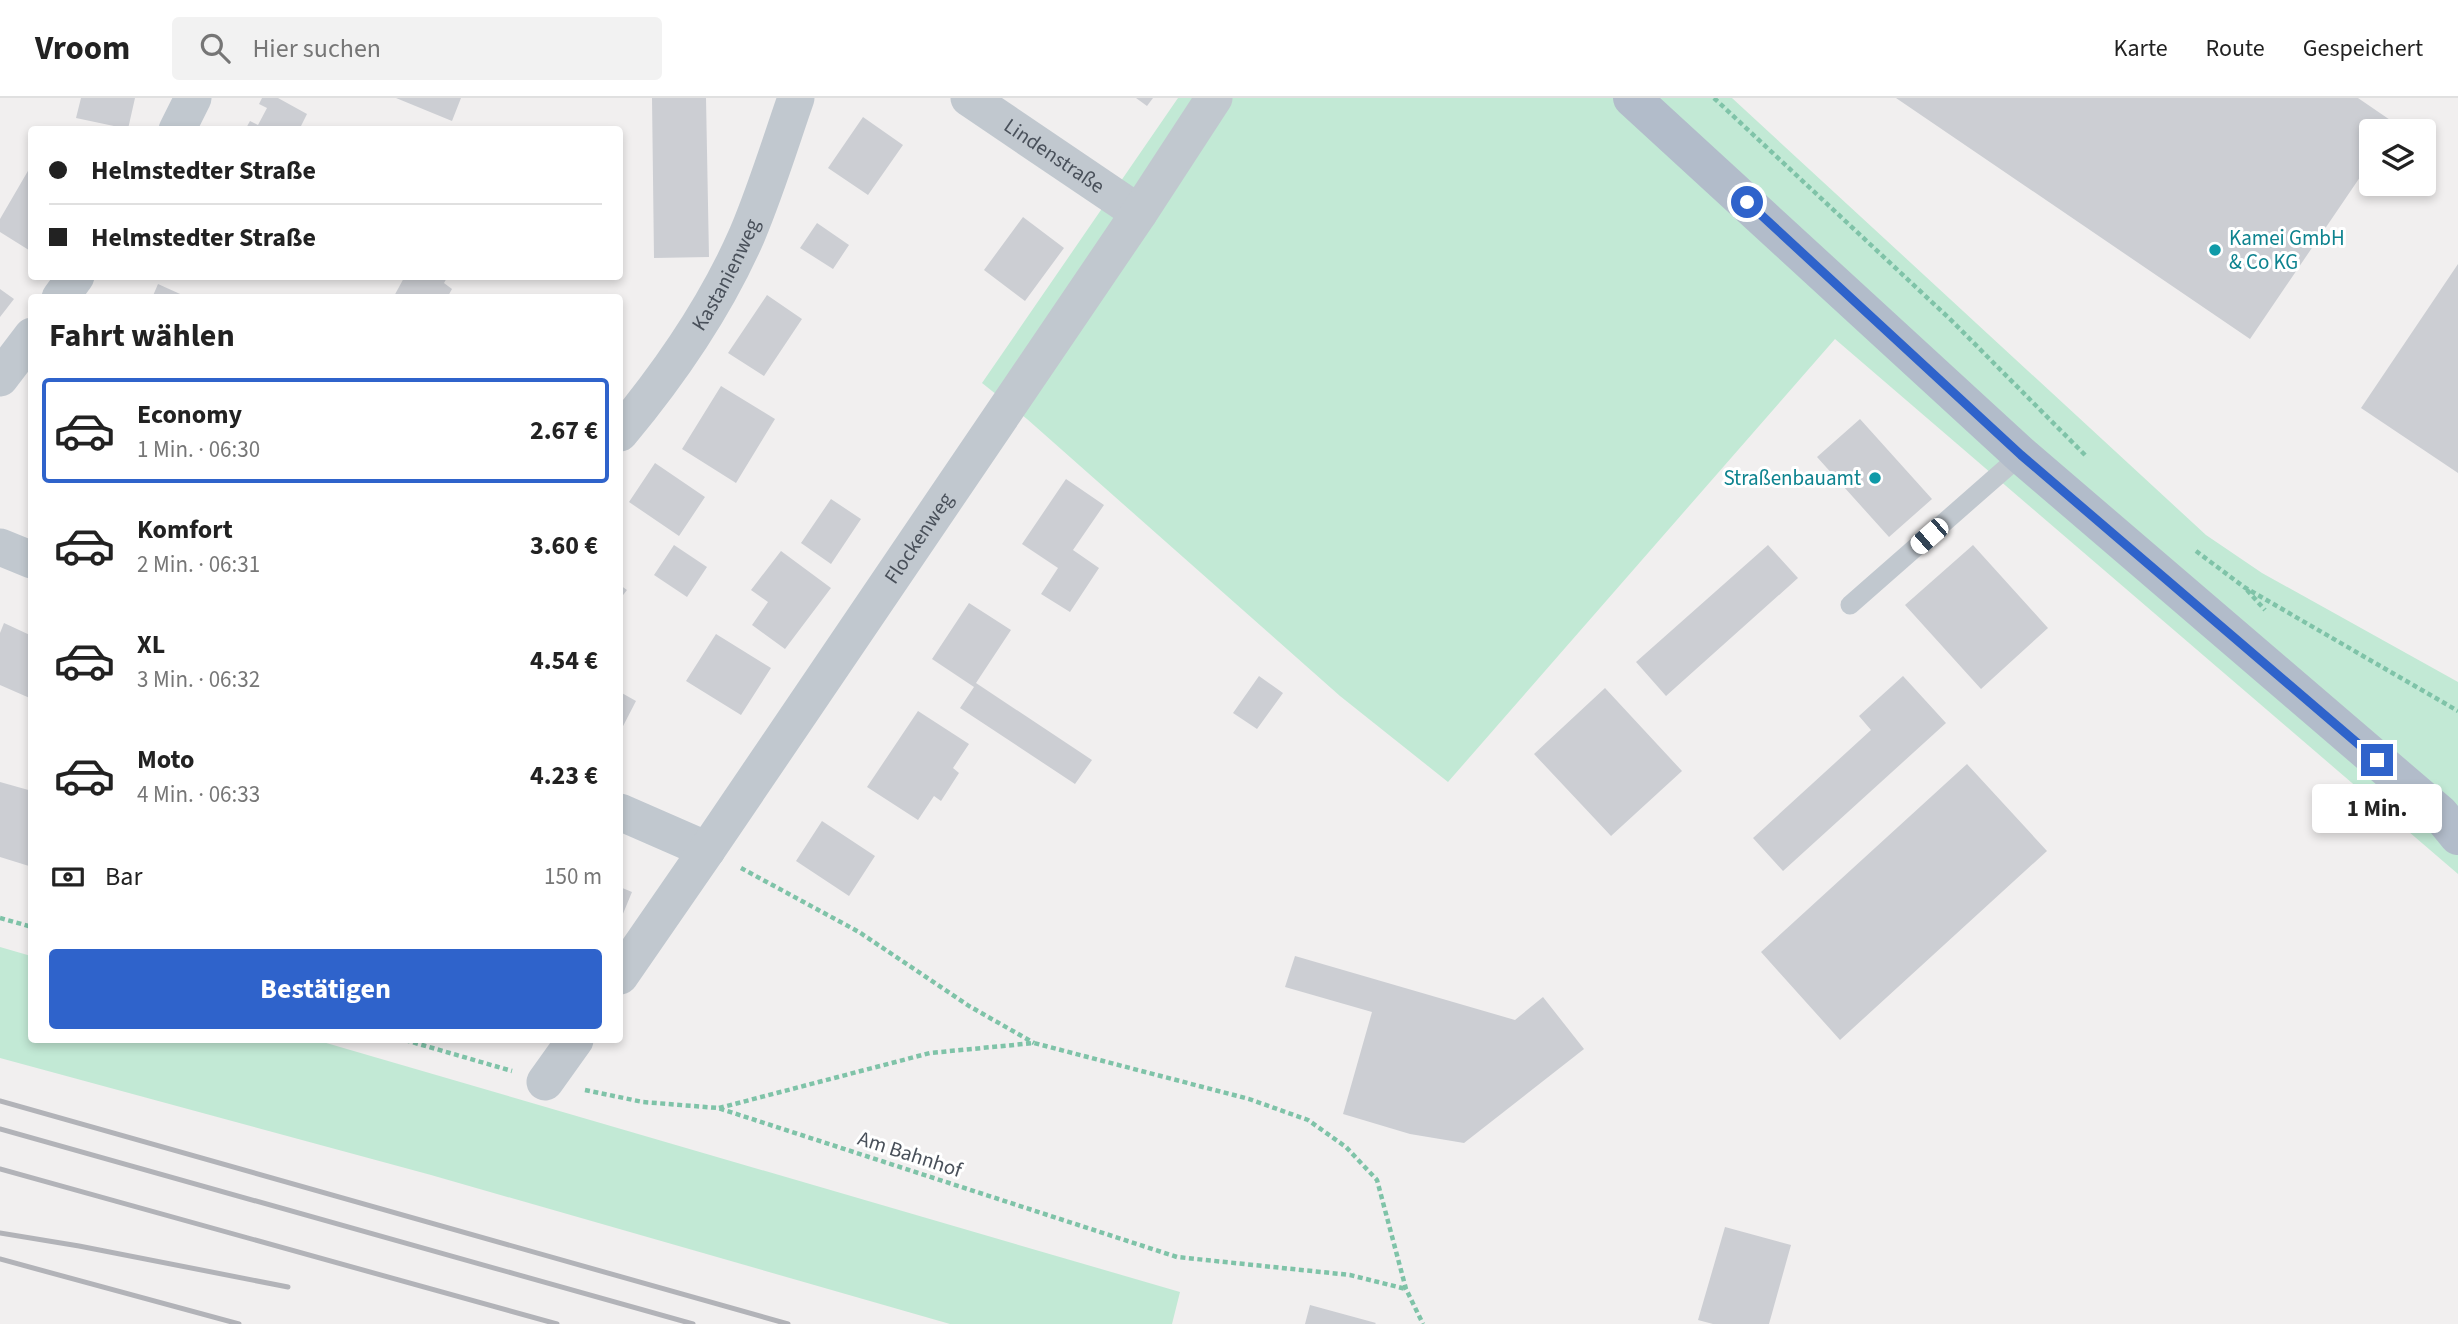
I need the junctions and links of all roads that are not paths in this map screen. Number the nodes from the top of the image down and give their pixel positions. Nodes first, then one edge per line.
1 (193, 98) edge
2 (796, 98) edge
3 (969, 98) edge
4 (1214, 98) edge
5 (1632, 98) edge
6 (179, 126) edge
7 (1139, 214) junction
8 (28, 341) edge
9 (0, 378) edge
10 (623, 429) edge
11 (2021, 455) junction
12 (0, 547) edge
13 (28, 558) edge
14 (1850, 605) dead end
15 (623, 813) edge
16 (2452, 825) edge
17 (707, 850) junction
18 (623, 972) edge
19 (573, 1043) edge
20 (545, 1082) road end

1 - 6 street
2 - 10 street, Kastanienweg
3 - 7 street, Lindenstraße
4 - 7 street, Flockenweg
5 - 11 main road
7 - 17 street, Flockenweg
8 - 9 street
11 - 14 lane
11 - 16 main road
12 - 13 street
15 - 17 street
17 - 18 street, Flockenweg
19 - 20 street

